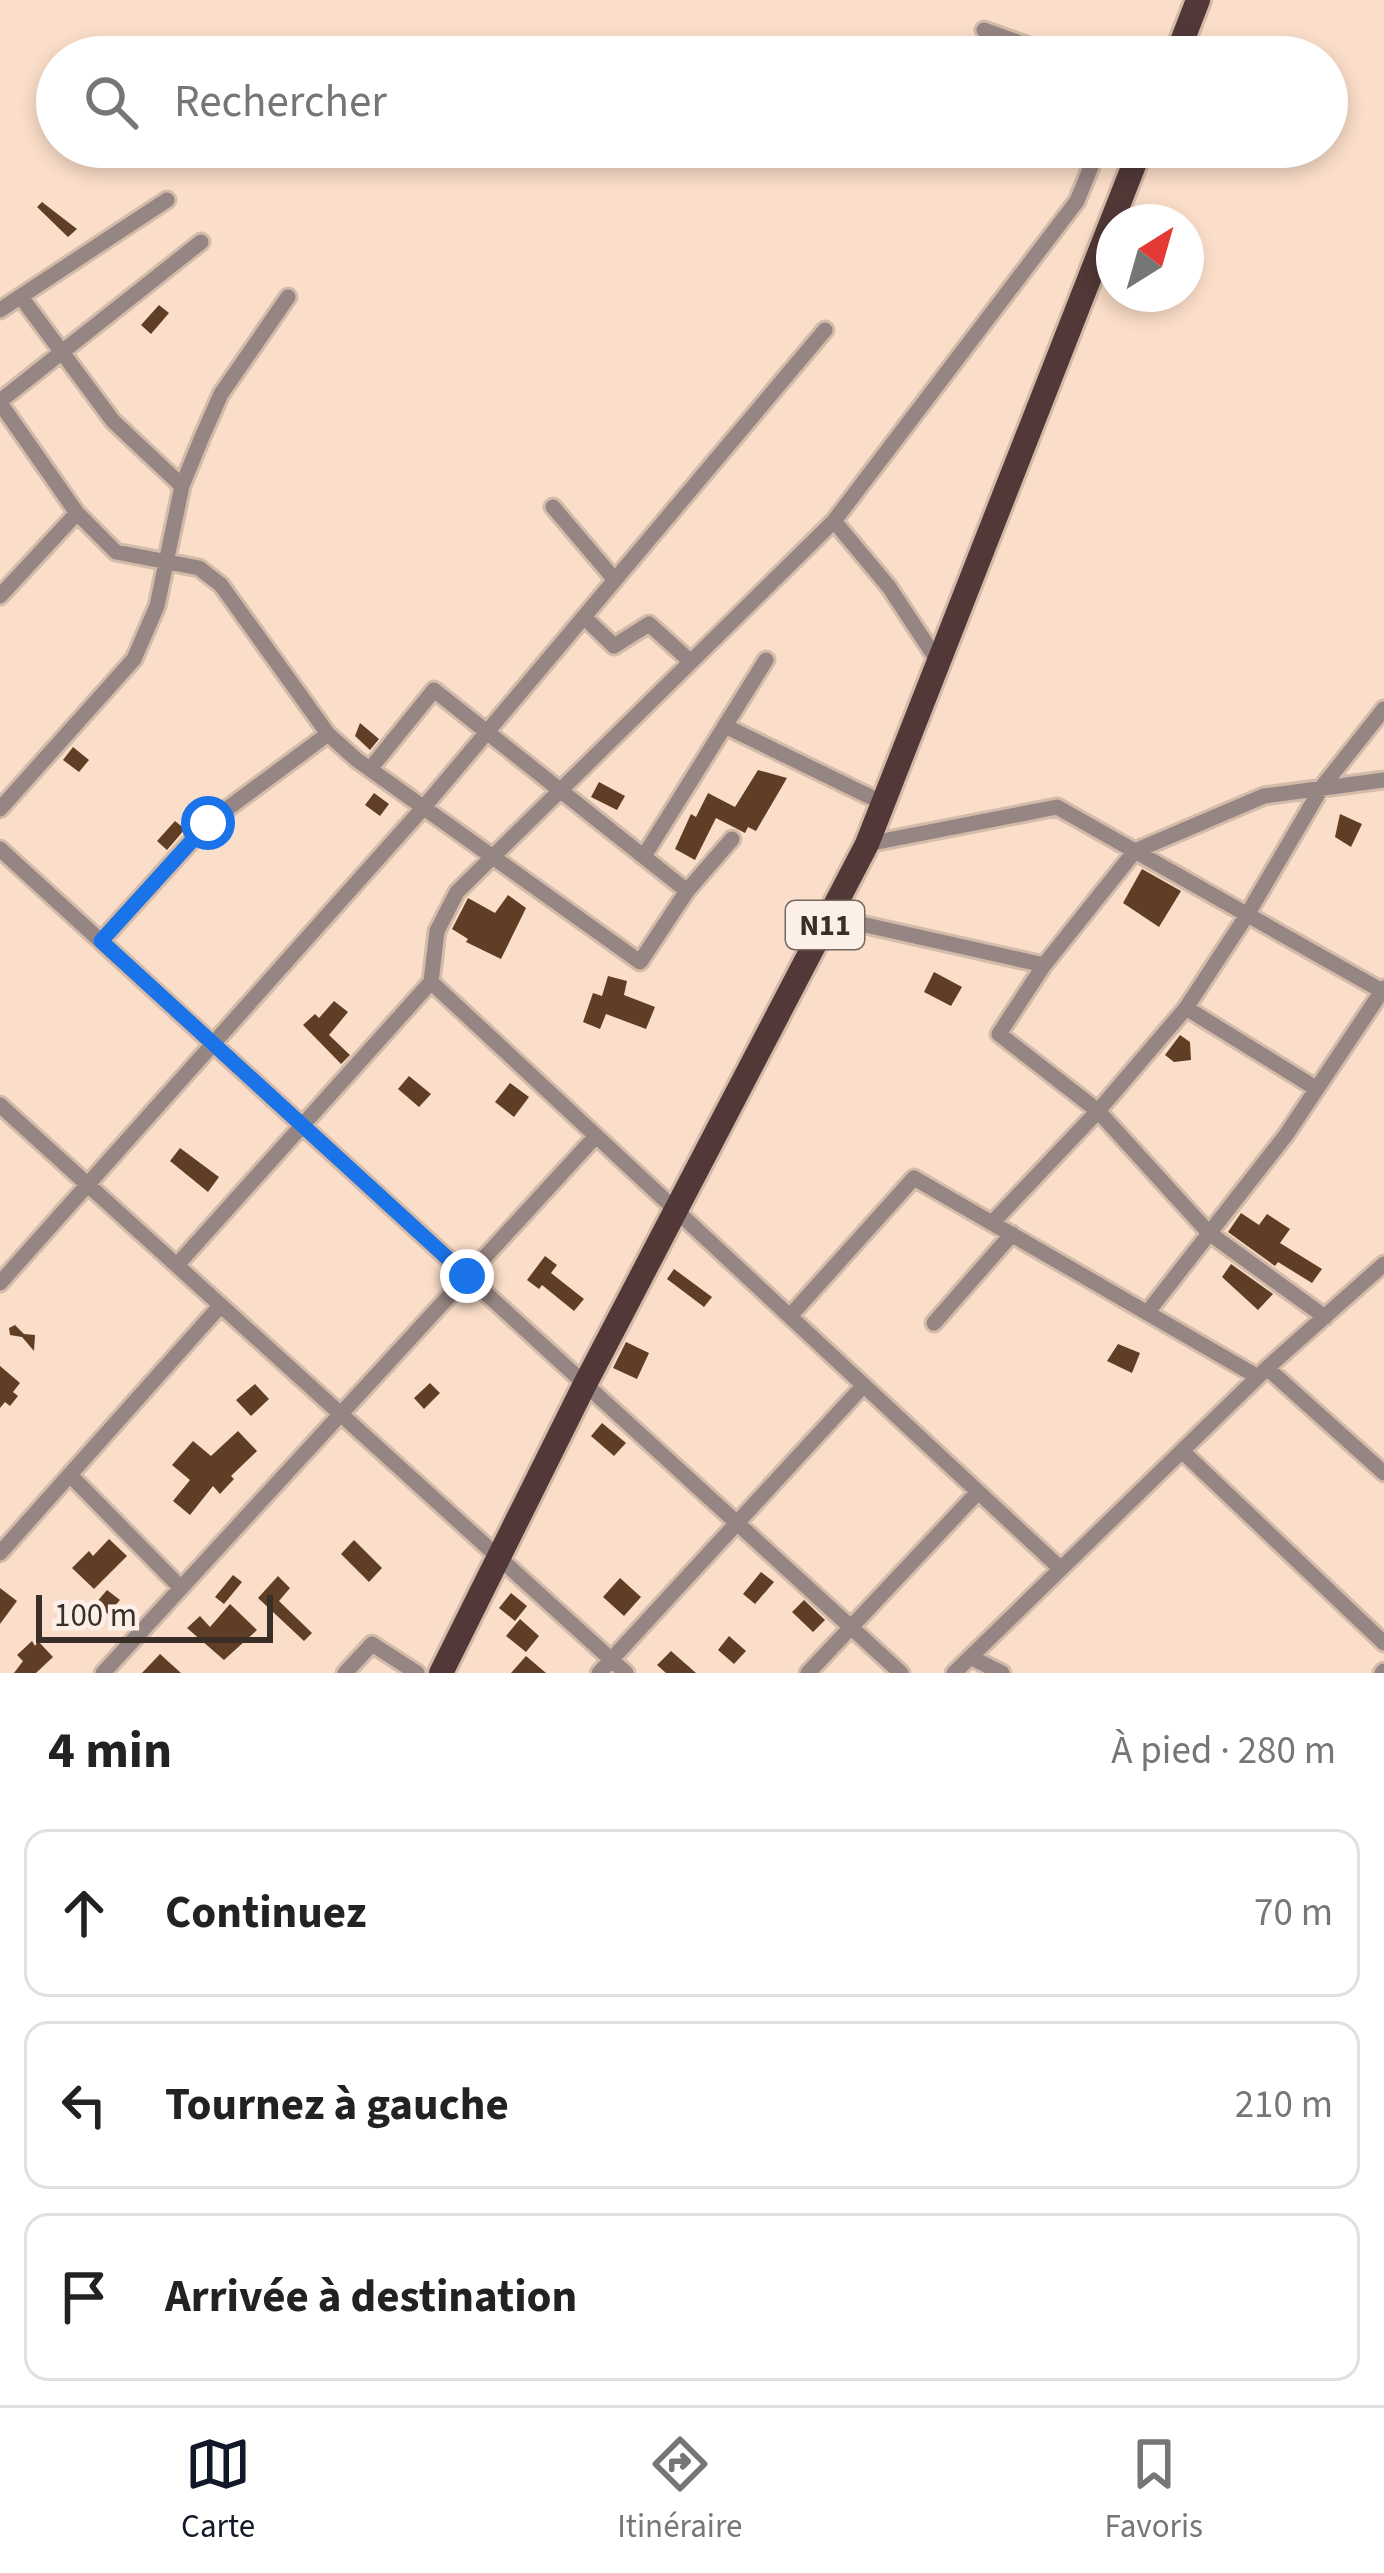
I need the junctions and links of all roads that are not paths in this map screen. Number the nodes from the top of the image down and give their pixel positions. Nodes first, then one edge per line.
1 (1198, 0) edge
2 (984, 30) dead end
3 (1001, 36) edge
4 (1184, 36) edge
5 (1091, 168) edge
6 (1133, 168) edge
7 (167, 200) dead end
8 (200, 242) dead end
9 (288, 296) dead end
10 (21, 297) junction
11 (0, 310) edge
12 (825, 330) dead end
13 (62, 352) junction
14 (0, 402) edge
15 (182, 486) junction
16 (553, 507) dead end
17 (77, 513) junction
18 (834, 521) junction
19 (167, 559) junction
20 (615, 580) junction
21 (0, 596) edge
22 (584, 617) junction
23 (766, 660) dead end
24 (690, 661) junction
25 (939, 664) junction
26 (1384, 709) edge
27 (725, 726) junction
28 (488, 732) junction
29 (328, 734) junction
30 (370, 769) junction
31 (1384, 780) edge
32 (1322, 788) junction
33 (560, 789) junction
34 (884, 804) junction
35 (424, 808) junction
36 (0, 809) edge
37 (732, 839) dead end
38 (867, 844) junction
39 (0, 849) edge
40 (1135, 851) junction
41 (492, 856) junction
42 (644, 856) junction
43 (687, 891) junction
44 (1247, 915) junction
45 (830, 917) junction
46 (101, 941) junction
47 (1043, 965) junction
48 (431, 982) junction
49 (1383, 989) edge
50 (1186, 1008) junction
51 (213, 1044) junction
52 (1317, 1089) junction
53 (0, 1105) edge
54 (1098, 1112) junction
55 (302, 1125) junction
56 (596, 1136) junction
57 (88, 1185) junction
58 (676, 1210) junction
59 (992, 1222) junction
60 (1012, 1234) junction
61 (1209, 1234) junction
62 (177, 1265) junction
63 (1381, 1273) edge
64 (467, 1276) junction
65 (0, 1283) edge
66 (221, 1305) junction
67 (1147, 1313) junction
68 (790, 1316) junction
69 (1325, 1316) junction
70 (934, 1323) dead end
71 (1262, 1372) junction
72 (585, 1384) junction
73 (863, 1385) junction
74 (341, 1414) junction
75 (1182, 1451) junction
76 (1384, 1472) edge
77 (70, 1474) junction
78 (978, 1492) junction
79 (736, 1523) junction
80 (0, 1553) edge
81 (499, 1557) junction
82 (1061, 1569) junction
83 (181, 1588) junction
84 (850, 1627) junction
85 (1384, 1643) edge
86 (970, 1657) junction
87 (611, 1660) junction
88 (103, 1673) edge
89 (345, 1673) edge
90 (417, 1673) edge
91 (441, 1673) edge
92 (599, 1673) edge
93 (626, 1673) edge
94 (808, 1673) edge
95 (901, 1673) edge
96 (954, 1673) edge
97 (1002, 1673) edge

1 - 4 main road
2 - 3 street
5 - 18 street
6 - 25 main road, N11
7 - 10 street
8 - 13 street
9 - 15 street
10 - 11 street
10 - 13 street
12 - 20 street
13 - 14 street
13 - 15 street
14 - 17 street
15 - 19 street
16 - 20 street
17 - 19 street
17 - 21 street
18 - 24 street
18 - 25 street
19 - 29 street
19 - 36 street
20 - 22 street
22 - 24 street
22 - 28 street
23 - 27 street
24 - 33 street
25 - 34 main road, N11
26 - 32 street
27 - 34 street
27 - 42 street
28 - 30 street
28 - 33 street
28 - 35 street
29 - 30 street
29 - 46 street
30 - 35 street
31 - 32 street
32 - 40 street
32 - 44 street
33 - 41 street
33 - 42 street
34 - 38 main road, N11
35 - 41 street
35 - 51 street
37 - 43 street
38 - 40 street
38 - 45 main road, N11
39 - 46 street
40 - 44 street
40 - 47 street
41 - 43 street
41 - 48 street
42 - 43 street
44 - 49 street
44 - 50 street
45 - 47 street
45 - 58 main road, N11
46 - 51 street
47 - 54 street
48 - 55 street
48 - 56 street
49 - 52 street
50 - 52 street
50 - 54 street
51 - 55 street
51 - 57 street
52 - 61 street
53 - 57 street
54 - 59 street
54 - 61 street
55 - 62 street
55 - 64 street
56 - 58 street
56 - 64 street
57 - 62 street
57 - 65 street
58 - 68 street
58 - 72 main road, N11
59 - 60 street
59 - 68 street
60 - 67 street
60 - 70 street
61 - 67 street
61 - 69 street
62 - 66 street
63 - 69 street
64 - 72 street
64 - 74 street
66 - 74 street
66 - 77 street
67 - 71 street
68 - 73 street
69 - 71 street
71 - 75 street
71 - 76 street
72 - 79 street
72 - 81 main road, N11
73 - 78 street
73 - 79 street
74 - 81 street
74 - 83 street
75 - 82 street
75 - 85 street
77 - 80 street
77 - 83 street
78 - 82 street
78 - 84 street
79 - 84 street
79 - 87 street
81 - 87 street
81 - 91 main road, N11
82 - 86 street
83 - 88 street
84 - 94 street
84 - 95 street
86 - 96 street
86 - 97 street
87 - 92 street
87 - 93 street
89 - 90 street

